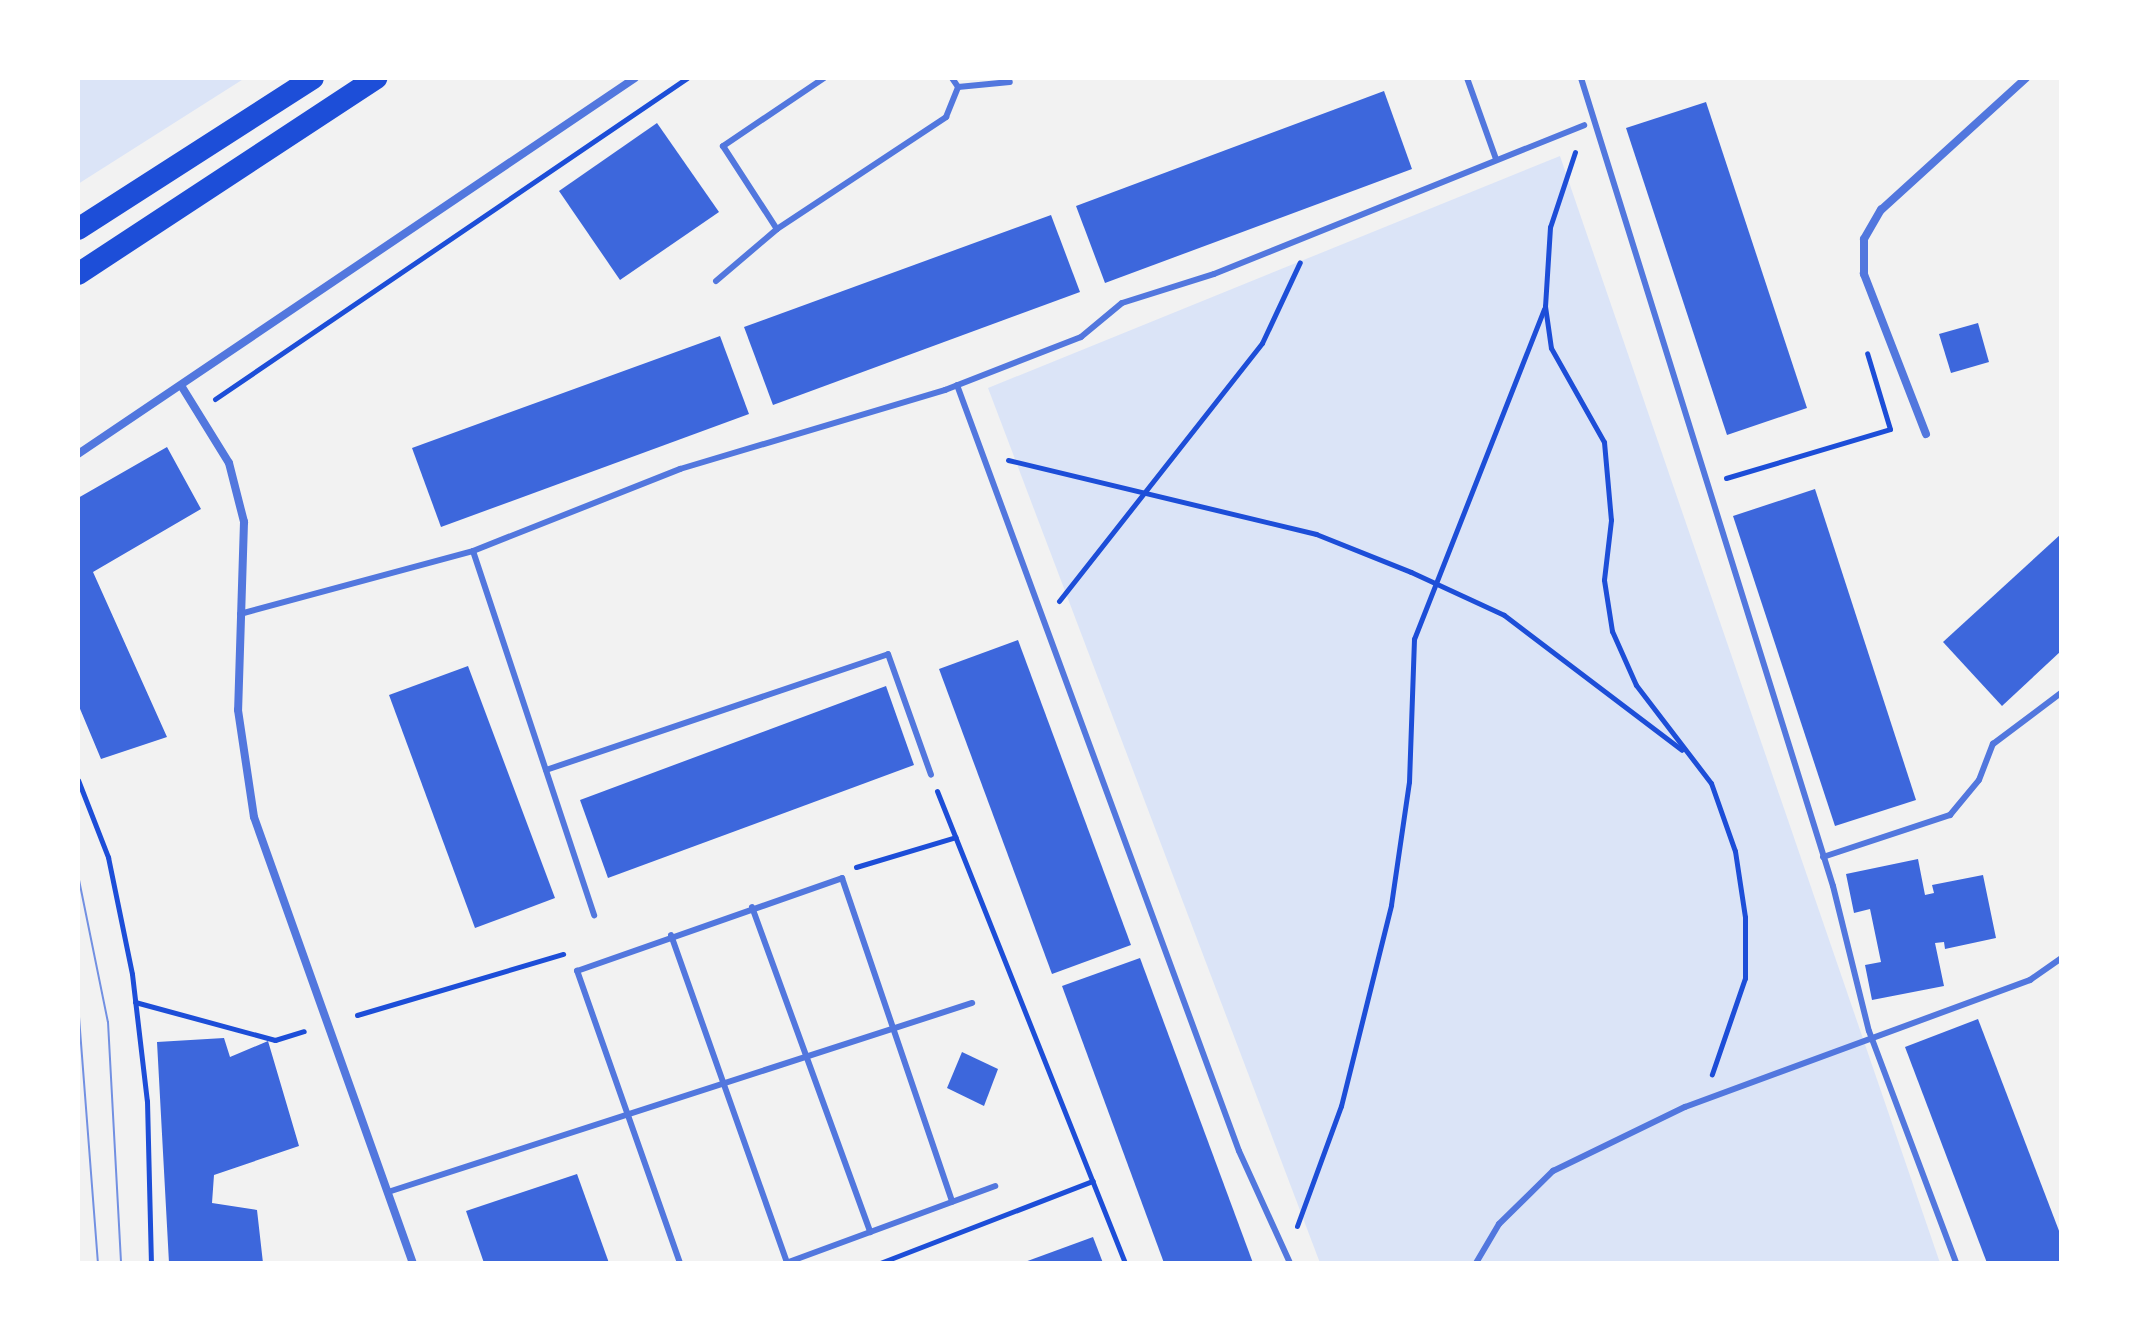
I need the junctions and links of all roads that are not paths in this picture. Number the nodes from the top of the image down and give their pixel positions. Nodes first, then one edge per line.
1 (313, 78) edge
2 (376, 78) edge
3 (635, 78) edge
4 (824, 78) edge
5 (952, 78) edge
6 (1467, 78) edge
7 (1581, 78) edge
8 (2026, 78) edge
9 (1010, 82) dead end
10 (958, 87) junction
11 (1584, 125) road end
12 (1496, 159) junction
13 (78, 229) edge
14 (777, 229) junction
15 (78, 274) edge
16 (716, 281) dead end
17 (957, 385) junction
18 (182, 387) junction
19 (1926, 434) dead end
20 (78, 454) edge
21 (473, 551) junction
22 (240, 614) junction
23 (2061, 693) edge
24 (546, 770) junction
25 (931, 775) road end
26 (1823, 857) junction
27 (752, 907) junction
28 (594, 915) dead end
29 (671, 935) junction
30 (2061, 958) edge
31 (972, 1003) dead end
32 (892, 1028) junction
33 (1872, 1038) junction
34 (803, 1056) junction
35 (726, 1080) junction
36 (626, 1112) junction
37 (995, 1186) dead end
38 (388, 1192) junction
39 (952, 1202) junction
40 (870, 1232) junction
41 (1288, 1260) edge
42 (413, 1263) edge
43 (680, 1263) edge
44 (786, 1263) edge
45 (1476, 1263) edge
46 (1956, 1263) edge

1 - 13 highway
2 - 15 highway
3 - 18 street
4 - 14 lane
5 - 10 lane
6 - 12 lane
7 - 26 lane
8 - 19 street
9 - 10 lane
10 - 14 lane
11 - 12 lane
12 - 17 lane
14 - 16 lane
17 - 21 lane
17 - 41 lane
18 - 20 street
18 - 22 street
21 - 22 lane
21 - 24 lane
22 - 38 street
23 - 26 lane
24 - 25 lane
24 - 28 lane
26 - 33 lane
27 - 29 lane
27 - 32 lane
27 - 34 lane
29 - 35 lane
29 - 36 lane
30 - 33 lane
31 - 32 lane
32 - 34 lane
32 - 39 lane
33 - 45 lane
33 - 46 lane
34 - 35 lane
34 - 40 lane
35 - 36 lane
35 - 44 lane
36 - 38 lane
36 - 43 lane
37 - 39 lane
38 - 42 street
39 - 40 lane
40 - 44 lane

